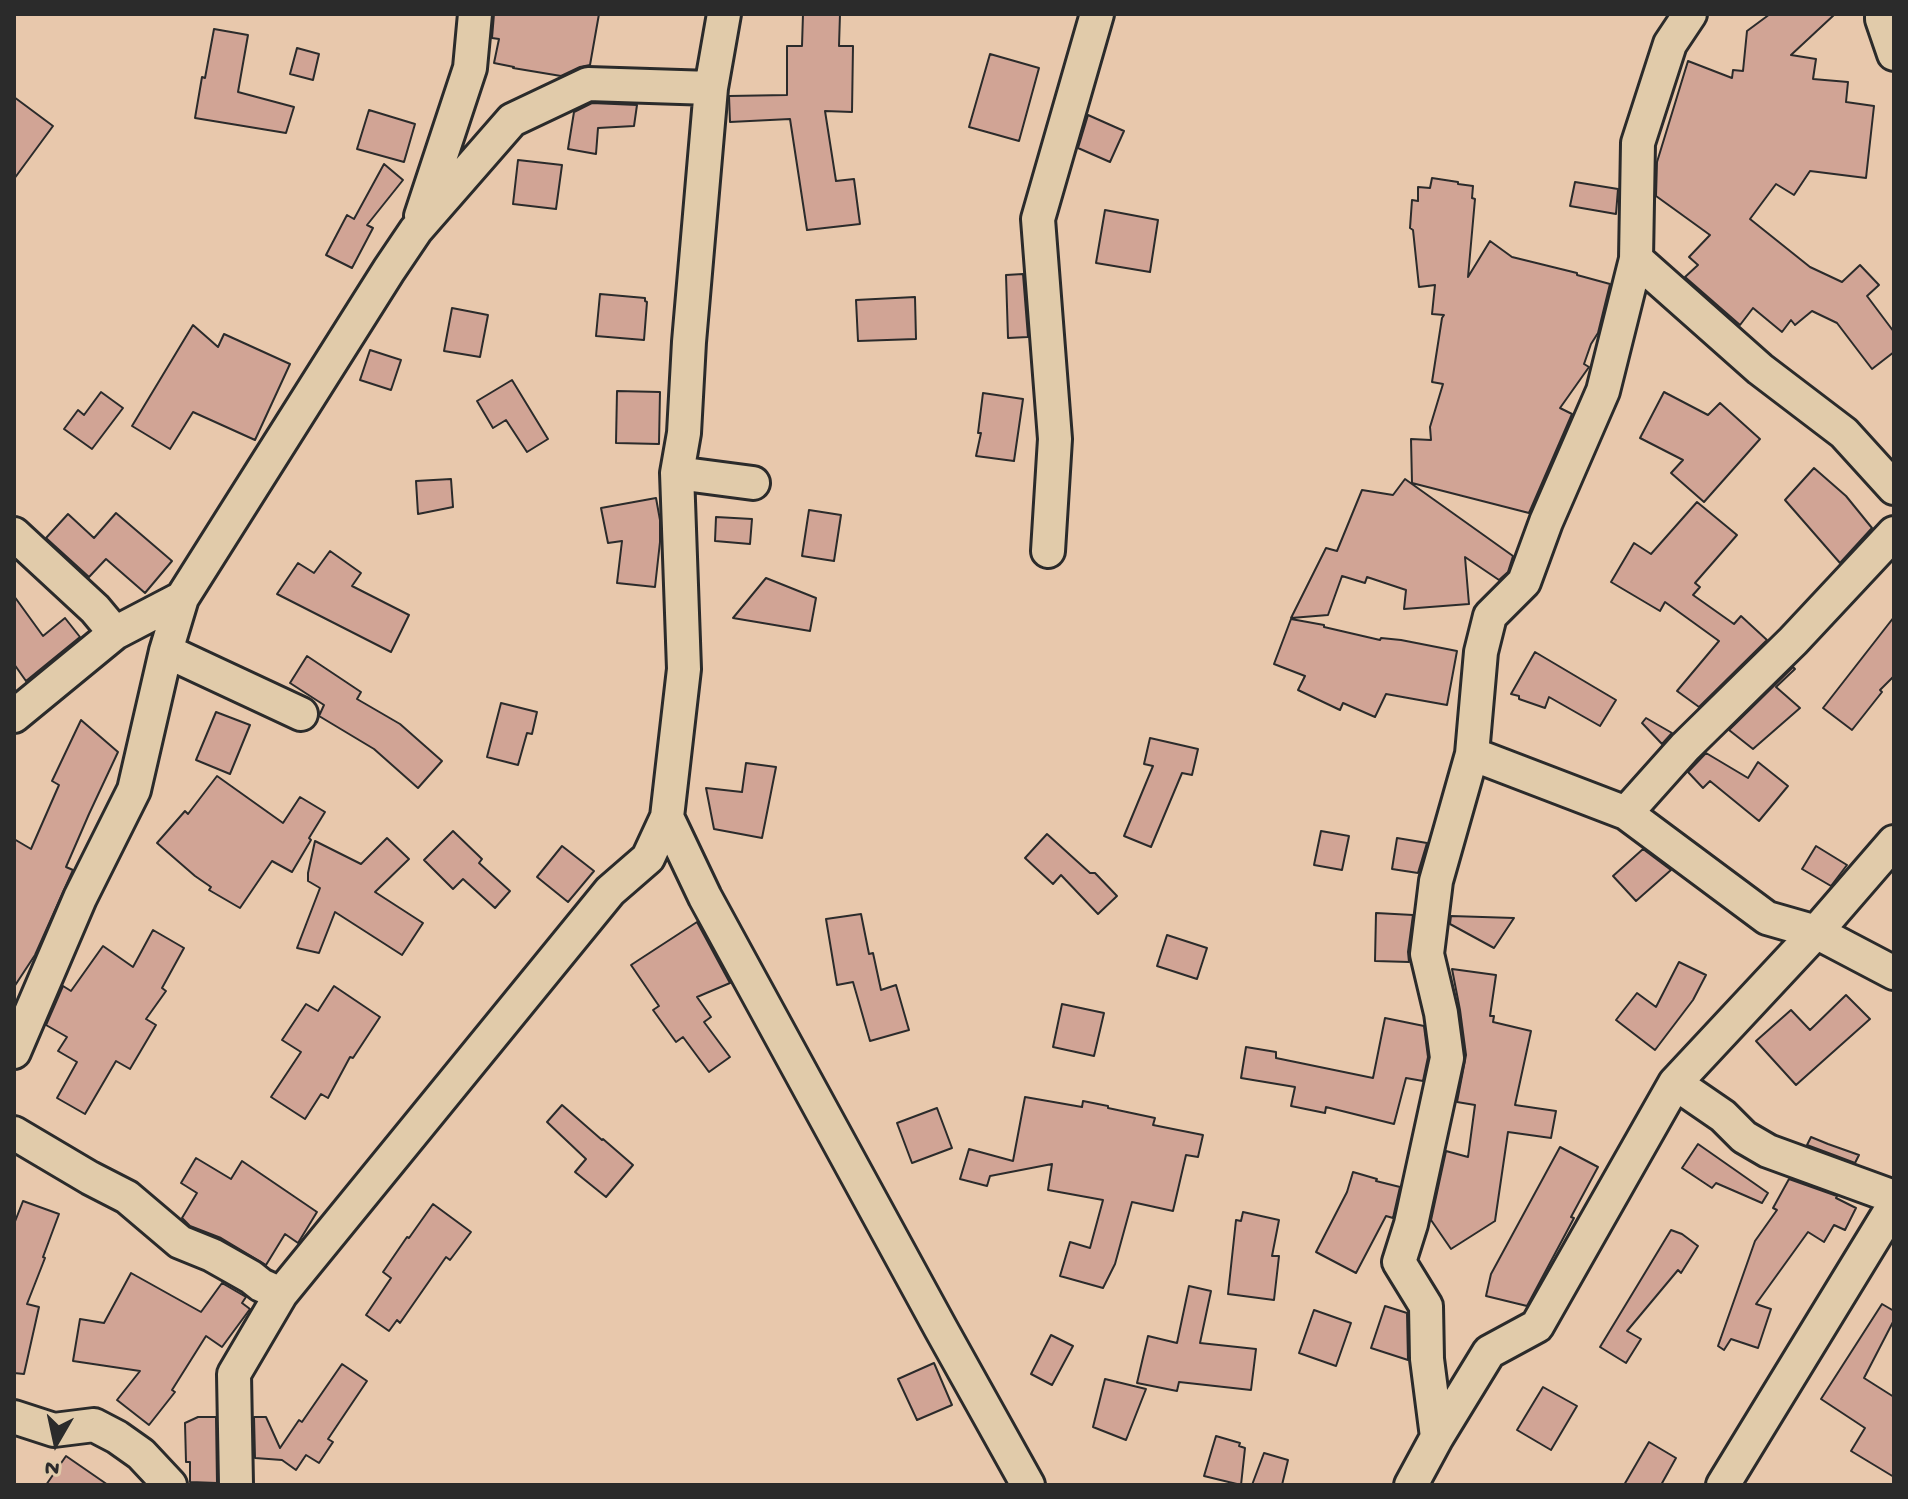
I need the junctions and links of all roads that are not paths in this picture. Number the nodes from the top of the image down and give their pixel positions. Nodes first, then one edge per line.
1 (475, 14) edge
2 (724, 14) edge
3 (1097, 14) edge
4 (1690, 14) edge
5 (1882, 14) edge
6 (1894, 54) edge
7 (711, 88) junction
8 (416, 230) junction
9 (1636, 259) junction
10 (677, 473) junction
11 (753, 483) dead end
12 (1894, 488) edge
13 (1894, 533) edge
14 (14, 534) edge
15 (1048, 551) dead end
16 (182, 598) junction
17 (115, 633) junction
18 (166, 651) junction
19 (301, 714) dead end
20 (14, 716) edge
21 (1472, 754) junction
22 (1626, 813) junction
23 (667, 817) junction
24 (1894, 842) edge
25 (1816, 932) junction
26 (1894, 973) edge
27 (14, 1052) edge
28 (1675, 1083) junction
29 (14, 1133) edge
30 (1894, 1197) edge
31 (1894, 1205) edge
32 (281, 1294) junction
33 (14, 1417) edge
34 (1437, 1437) junction
35 (170, 1485) edge
36 (236, 1485) edge
37 (1028, 1485) edge
38 (1411, 1485) edge
39 (1724, 1485) edge

1 - 8 street
2 - 7 street
3 - 15 street
4 - 9 street
5 - 6 street
7 - 8 street
7 - 10 street
8 - 16 street
9 - 12 street
9 - 21 street
10 - 11 street
10 - 23 street
13 - 22 street
14 - 17 street
16 - 17 street
16 - 18 street
17 - 20 street
18 - 19 street
18 - 27 street
21 - 22 street
21 - 34 street
22 - 25 street
23 - 32 street
23 - 37 street
24 - 25 street
25 - 26 street
25 - 28 street
28 - 30 street
28 - 34 street
29 - 32 street
31 - 39 street
32 - 36 street
33 - 35 street
34 - 38 street

